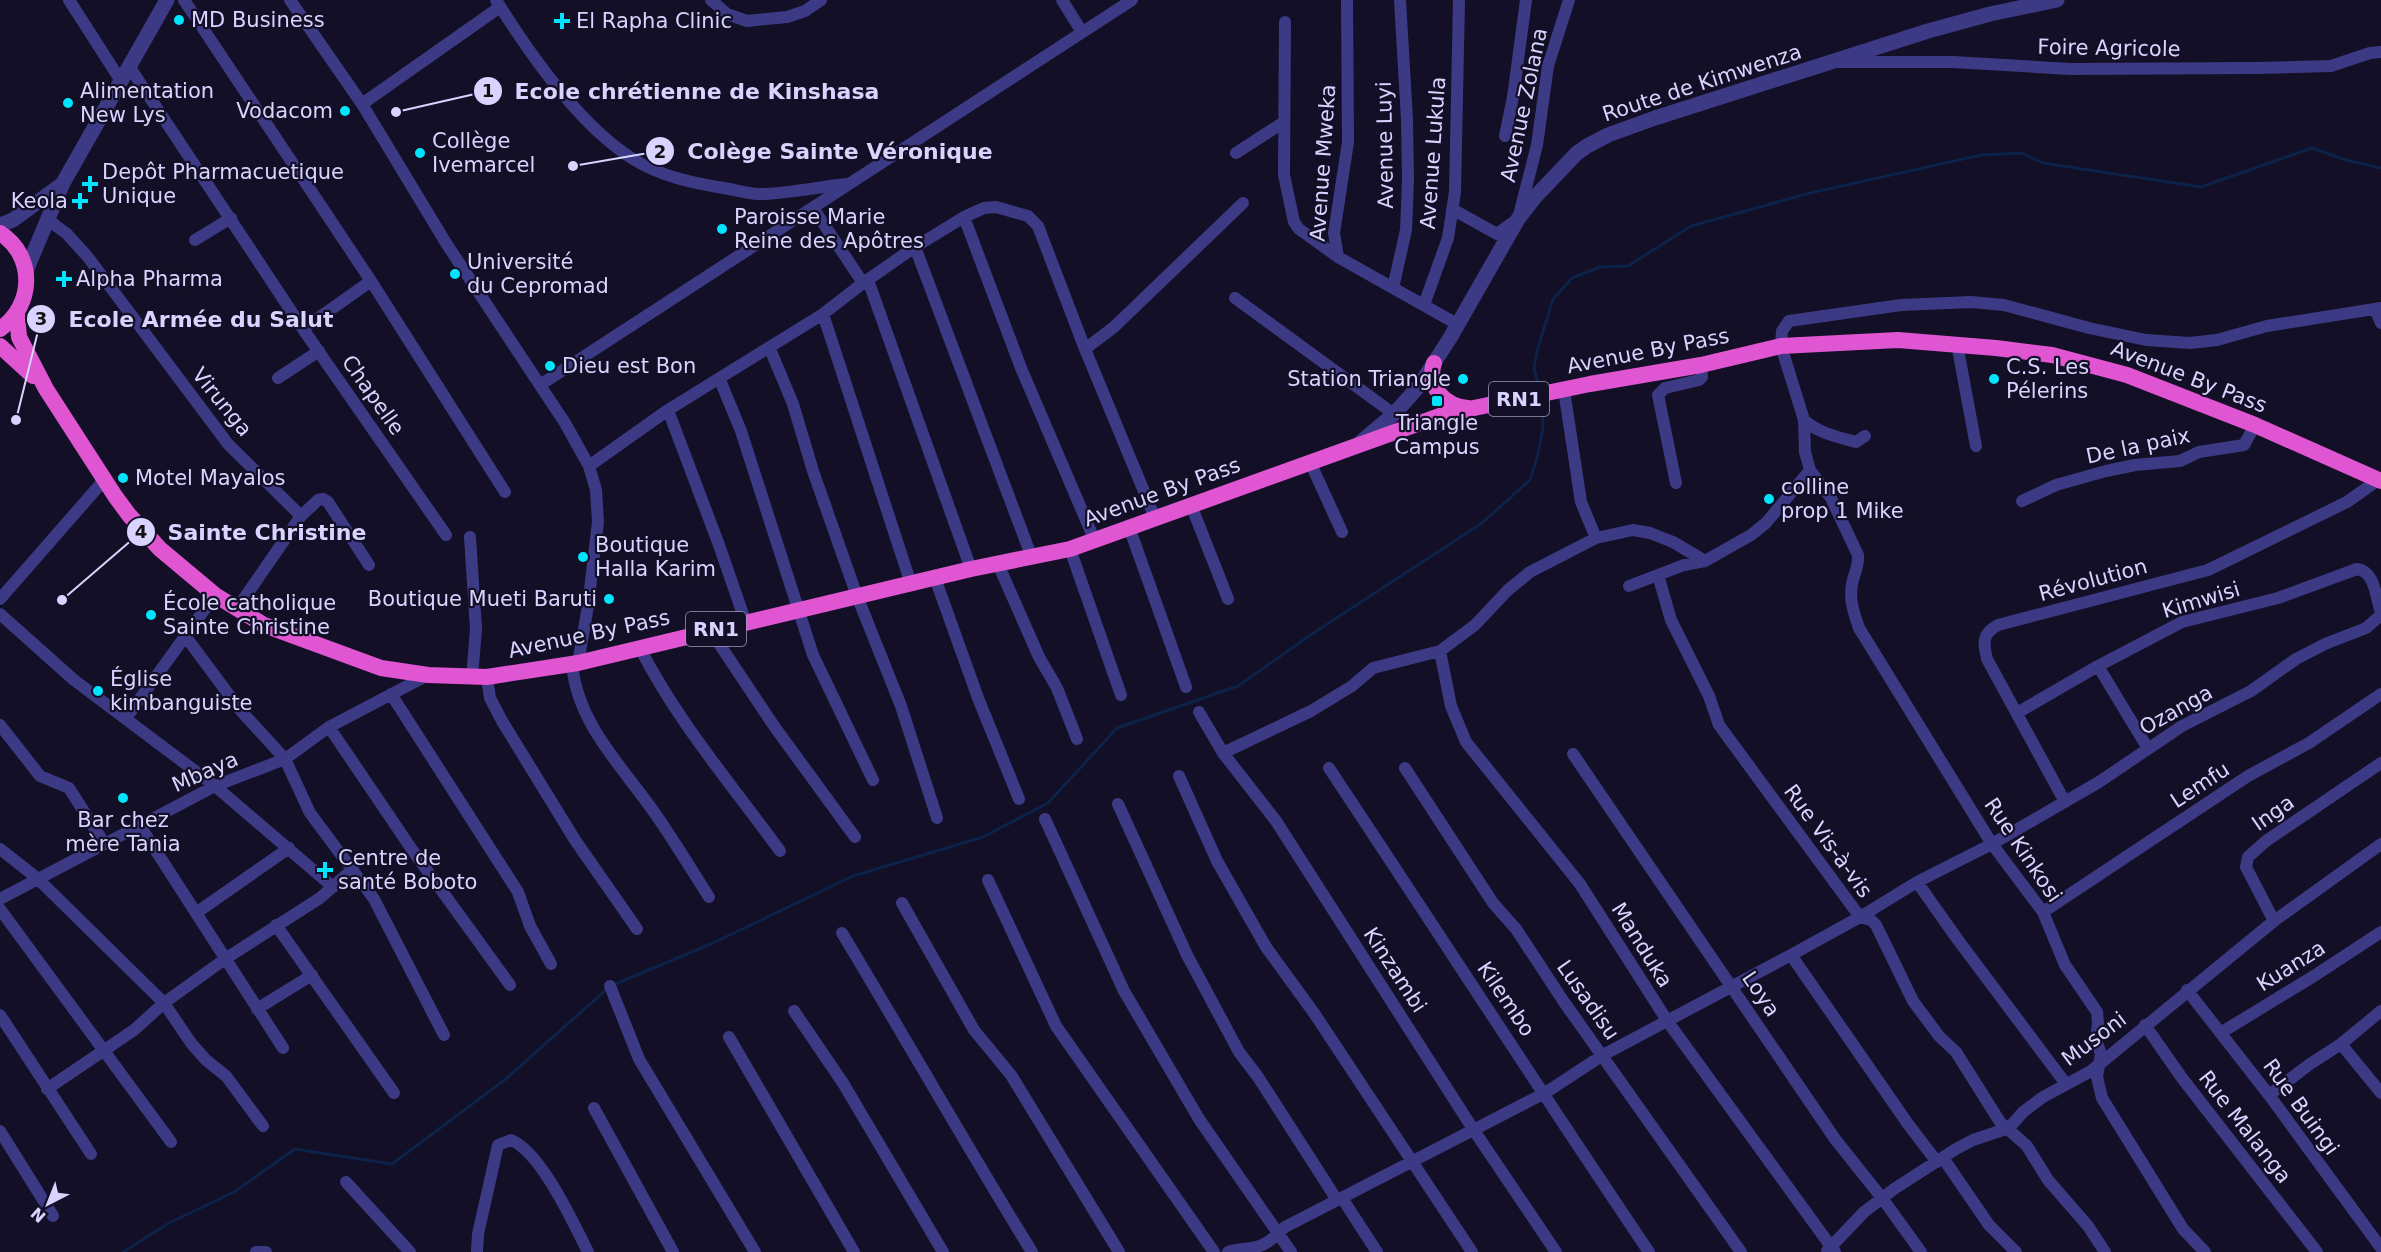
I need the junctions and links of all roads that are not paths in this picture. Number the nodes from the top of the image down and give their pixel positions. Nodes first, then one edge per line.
1 (69, 0) edge
2 (167, 0) edge
3 (184, 0) edge
4 (290, 0) edge
5 (711, 0) edge
6 (821, 0) edge
7 (1062, 0) edge
8 (1132, 0) edge
9 (1347, 0) edge
10 (1400, 0) edge
11 (1459, 0) edge
12 (1526, 0) edge
13 (1569, 0) edge
14 (2057, 0) edge
15 (498, 4) edge
16 (1285, 22) dead end
17 (1082, 32) junction
18 (2381, 52) edge
19 (1833, 62) junction
20 (129, 66) junction
21 (121, 81) junction
22 (362, 104) junction
23 (1284, 123) junction
24 (1505, 136) dead end
25 (1236, 153) dead end
26 (63, 183) junction
27 (850, 183) junction
28 (1243, 203) dead end
29 (813, 208) junction
30 (1452, 209) junction
31 (964, 217) junction
32 (47, 219) junction
33 (231, 219) junction
34 (1518, 219) junction
35 (0, 225) edge
36 (0, 233) edge
37 (195, 240) dead end
38 (915, 246) junction
39 (1338, 257) junction
40 (26, 271) junction
41 (371, 281) junction
42 (865, 281) junction
43 (1393, 288) junction
44 (1235, 298) dead end
45 (1424, 305) junction
46 (2378, 308) edge
47 (17, 314) junction
48 (823, 314) junction
49 (2381, 322) edge
50 (1457, 324) junction
51 (0, 329) edge
52 (303, 329) junction
53 (1957, 345) junction
54 (0, 346) edge
55 (1781, 346) junction
56 (770, 349) junction
57 (1086, 350) junction
58 (319, 351) junction
59 (1434, 363) junction
60 (1701, 365) junction
61 (278, 378) dead end
62 (720, 380) junction
63 (540, 385) junction
64 (46, 389) junction
65 (1564, 390) junction
66 (1475, 409) junction
67 (668, 410) junction
68 (1394, 414) junction
69 (1804, 420) junction
70 (2255, 425) junction
71 (1865, 436) dead end
72 (1359, 444) junction
73 (1976, 446) dead end
74 (1310, 462) junction
75 (589, 466) junction
76 (1810, 470) junction
77 (105, 479) junction
78 (2380, 481) edge
79 (1676, 483) dead end
80 (505, 492) dead end
81 (2022, 501) dead end
82 (1191, 505) junction
83 (301, 516) junction
84 (1155, 518) junction
85 (1130, 527) junction
86 (1342, 532) dead end
87 (446, 535) dead end
88 (470, 537) dead end
89 (1596, 538) junction
90 (1095, 541) junction
91 (1070, 549) junction
92 (1032, 558) junction
93 (1705, 561) junction
94 (998, 564) junction
95 (369, 565) dead end
96 (971, 569) junction
97 (1658, 575) junction
98 (935, 578) junction
99 (911, 584) junction
100 (1629, 586) dead end
101 (215, 595) junction
102 (857, 596) junction
103 (0, 599) edge
104 (1228, 599) dead end
105 (236, 610) junction
106 (798, 611) junction
107 (2381, 613) edge
108 (0, 614) edge
109 (746, 623) junction
110 (710, 630) junction
111 (186, 637) junction
112 (640, 648) junction
113 (1440, 651) junction
114 (575, 664) junction
115 (2098, 666) junction
116 (428, 675) junction
117 (479, 677) junction
118 (1186, 687) dead end
119 (392, 694) junction
120 (2381, 694) edge
121 (1121, 695) dead end
122 (1199, 712) dead end
123 (2017, 713) junction
124 (126, 718) junction
125 (0, 725) edge
126 (329, 727) junction
127 (1077, 739) dead end
128 (2147, 747) junction
129 (1223, 753) junction
130 (1573, 754) dead end
131 (285, 759) junction
132 (2381, 763) edge
133 (1329, 768) dead end
134 (1405, 768) dead end
135 (1179, 776) dead end
136 (873, 780) dead end
137 (215, 786) junction
138 (1019, 799) dead end
139 (2065, 802) junction
140 (1118, 804) dead end
141 (937, 818) dead end
142 (1045, 819) dead end
143 (140, 826) junction
144 (855, 837) dead end
145 (104, 843) junction
146 (1992, 844) junction
147 (2381, 844) edge
148 (289, 848) junction
149 (0, 849) edge
150 (780, 851) dead end
151 (353, 869) junction
152 (37, 878) junction
153 (988, 880) dead end
154 (1917, 882) junction
155 (333, 887) junction
156 (709, 897) dead end
157 (0, 899) edge
158 (902, 903) dead end
159 (0, 909) edge
160 (2043, 912) junction
161 (196, 913) junction
162 (1860, 917) junction
163 (2274, 921) junction
164 (276, 925) junction
165 (637, 929) dead end
166 (842, 933) dead end
167 (2381, 933) edge
168 (1791, 955) junction
169 (225, 959) junction
170 (551, 964) dead end
171 (312, 975) junction
172 (510, 985) dead end
173 (610, 986) dead end
174 (1732, 986) junction
175 (2187, 990) junction
176 (164, 1003) junction
177 (257, 1010) junction
178 (794, 1011) dead end
179 (2381, 1011) edge
180 (0, 1015) edge
181 (1668, 1022) junction
182 (2145, 1025) junction
183 (2222, 1032) junction
184 (444, 1035) dead end
185 (729, 1037) dead end
186 (2342, 1044) junction
187 (283, 1048) dead end
188 (104, 1050) junction
189 (1603, 1055) junction
190 (2098, 1065) junction
191 (2066, 1084) junction
192 (48, 1089) junction
193 (394, 1093) dead end
194 (1545, 1093) junction
195 (2381, 1093) edge
196 (2269, 1095) junction
197 (594, 1108) dead end
198 (263, 1126) dead end
199 (2009, 1128) junction
200 (1473, 1129) junction
201 (0, 1131) edge
202 (171, 1142) dead end
203 (92, 1154) dead end
204 (1940, 1160) junction
205 (1413, 1161) junction
206 (346, 1182) dead end
207 (1882, 1198) junction
208 (1340, 1199) junction
209 (53, 1216) dead end
210 (1279, 1233) junction
211 (2381, 1248) edge
212 (1831, 1251) edge
213 (256, 1252) edge
214 (266, 1252) edge
215 (410, 1252) edge
216 (477, 1252) edge
217 (588, 1252) edge
218 (672, 1252) edge
219 (755, 1252) edge
220 (854, 1252) edge
221 (943, 1252) edge
222 (1032, 1252) edge
223 (1119, 1252) edge
224 (1214, 1252) edge
225 (1228, 1252) edge
226 (1291, 1252) edge
227 (1377, 1252) edge
228 (1472, 1252) edge
229 (1556, 1252) edge
230 (1649, 1252) edge
231 (1742, 1252) edge
232 (1921, 1252) edge
233 (2016, 1252) edge
234 (2105, 1252) edge
235 (2205, 1252) edge
236 (2318, 1252) edge

1 - 21 street
2 - 20 street
3 - 41 street
4 - 22 street
5 - 6 street
7 - 17 street
8 - 17 street
9 - 39 street, Avenue Mweka
10 - 43 street, Avenue Luyi
11 - 30 street, Avenue Lukula
12 - 24 street
13 - 34 street, Avenue Zolana
14 - 19 street, Route de Kimwenza
15 - 22 street
15 - 27 street
16 - 23 street
17 - 27 street
18 - 19 street, Foire Agricole
19 - 34 street, Route de Kimwenza
20 - 21 street
20 - 33 street, Chapelle
21 - 26 street
22 - 63 street
23 - 25 street
23 - 39 street
26 - 32 street
26 - 35 street
27 - 29 street
28 - 57 street
29 - 42 street
29 - 63 street
30 - 34 street
30 - 45 street, Avenue Lukula
31 - 38 street
31 - 57 street
31 - 90 street
32 - 40 street
32 - 83 street, Virunga
33 - 37 street
33 - 52 street, Chapelle
34 - 50 street, Route de Kimwenza
36 - 40 highway
38 - 42 street
38 - 92 street
39 - 43 street
40 - 47 highway, RN1
41 - 52 street
41 - 80 street
42 - 48 street
42 - 96 street
43 - 45 street
44 - 68 street
45 - 50 street
46 - 49 street
46 - 55 street
47 - 51 highway
47 - 64 highway, RN1
48 - 56 street
48 - 99 street
50 - 59 street, Route de Kimwenza
52 - 58 street, Chapelle
53 - 55 highway, Avenue By Pass / RN1
53 - 70 highway, Avenue By Pass / RN1
53 - 73 street
54 - 64 highway, RN1
55 - 60 highway, Avenue By Pass / RN1
55 - 69 street
56 - 62 street
56 - 102 street
57 - 84 street
58 - 61 street
58 - 87 street, Chapelle
59 - 66 highway
59 - 68 street, Route de Kimwenza
60 - 65 highway, Avenue By Pass / RN1
60 - 79 street
62 - 67 street
62 - 106 street
63 - 75 street
64 - 77 highway, Avenue By Pass / RN1
65 - 66 highway, Avenue By Pass / RN1
65 - 89 street
66 - 72 highway, Avenue By Pass / RN1
67 - 75 street
67 - 109 street
68 - 72 street, Route de Kimwenza
69 - 71 street
69 - 76 street
70 - 78 highway, Avenue By Pass / RN1
70 - 81 street, De la paix
72 - 74 highway, Avenue By Pass / RN1
74 - 82 highway, Avenue By Pass / RN1
74 - 86 street
75 - 114 street
76 - 93 street
76 - 146 street, Rue Kinkosi
77 - 101 highway, Avenue By Pass / RN1
77 - 103 street
78 - 123 street, Révolution
82 - 84 highway, Avenue By Pass / RN1
82 - 104 street
83 - 95 street
83 - 105 street
84 - 85 highway, Avenue By Pass / RN1
85 - 90 highway, Avenue By Pass / RN1
85 - 118 street
88 - 117 street
89 - 93 street
89 - 113 street
90 - 91 highway, Avenue By Pass / RN1
91 - 92 highway, Avenue By Pass / RN1
91 - 121 street
92 - 94 highway, Avenue By Pass / RN1
93 - 97 street
94 - 96 highway, Avenue By Pass / RN1
94 - 127 street
96 - 98 highway, Avenue By Pass / RN1
97 - 100 street
97 - 162 street, Rue Vis-à-vis
98 - 99 highway, Avenue By Pass / RN1
98 - 138 street
99 - 102 highway, Avenue By Pass / RN1
101 - 105 highway, Avenue By Pass / RN1
101 - 111 street
102 - 106 highway, Avenue By Pass / RN1
102 - 141 street
105 - 116 highway, Avenue By Pass / RN1
106 - 109 highway, Avenue By Pass / RN1
106 - 136 street
107 - 115 street, Kimwisi
107 - 128 street, Ozanga
108 - 124 street
109 - 110 highway, Avenue By Pass / RN1
110 - 112 highway, Avenue By Pass / RN1
110 - 144 street
111 - 124 street
111 - 131 street
112 - 114 highway, Avenue By Pass / RN1
112 - 150 street
113 - 129 street
113 - 181 street, Manduka
114 - 117 highway, Avenue By Pass / RN1
114 - 156 street
115 - 123 street, Kimwisi
115 - 128 street
116 - 117 highway, Avenue By Pass / RN1
116 - 119 street, Mbaya
117 - 165 street
119 - 126 street, Mbaya
119 - 170 street
120 - 160 street, Lemfu
122 - 129 street, Kinzambi
123 - 139 street, Révolution
124 - 137 street
125 - 145 street
126 - 131 street, Mbaya
126 - 172 street
128 - 139 street, Ozanga
129 - 200 street, Kinzambi
130 - 174 street, Loya
131 - 137 street, Mbaya
131 - 151 street
132 - 163 street, Inga
133 - 194 street, Kilembo
134 - 189 street, Lusadisu
135 - 205 street
137 - 143 street, Mbaya
137 - 148 street
139 - 146 street, Ozanga
140 - 208 street
142 - 210 street
143 - 145 street, Mbaya
143 - 161 street
145 - 152 street, Mbaya
146 - 154 street, Ozanga
146 - 160 street, Rue Kinkosi
147 - 163 street, Musoni
148 - 155 street
148 - 161 street
149 - 152 street
151 - 155 street
151 - 184 street
152 - 157 street, Mbaya
152 - 176 street
153 - 224 street
154 - 162 street, Ozanga
154 - 191 street
155 - 164 street
158 - 223 street
159 - 188 street
160 - 190 street, Rue Kinkosi
161 - 169 street
162 - 168 street, Ozanga
162 - 199 street, Rue Vis-à-vis
163 - 175 street, Musoni
164 - 169 street
164 - 171 street
166 - 222 street
167 - 183 street, Kuanza
168 - 174 street, Ozanga
168 - 204 street
169 - 176 street
169 - 177 street
171 - 177 street
171 - 193 street
173 - 219 street
174 - 181 street, Ozanga
174 - 207 street, Loya
175 - 182 street, Musoni
175 - 183 street, Rue Buingi
176 - 188 street
176 - 198 street
177 - 187 street
178 - 221 street
179 - 186 street
180 - 192 street
181 - 189 street, Ozanga
181 - 212 street, Manduka
182 - 190 street, Musoni
182 - 236 street, Rue Malanga
183 - 196 street, Rue Buingi
185 - 220 street
186 - 195 street
186 - 196 street
188 - 192 street
188 - 202 street
189 - 194 street, Ozanga
189 - 231 street, Lusadisu
190 - 191 street, Musoni
190 - 235 street, Rue Kinkosi
191 - 199 street, Musoni
192 - 203 street
194 - 200 street, Ozanga
194 - 230 street, Kilembo
196 - 211 street, Rue Buingi
197 - 218 street
199 - 204 street, Musoni
199 - 234 street, Rue Vis-à-vis
200 - 205 street, Ozanga
200 - 229 street, Kinzambi
201 - 209 street
204 - 207 street, Musoni
204 - 233 street
205 - 208 street, Ozanga
205 - 228 street
206 - 215 street
207 - 212 street, Musoni
207 - 232 street, Loya
208 - 210 street, Ozanga
208 - 227 street
210 - 225 street, Ozanga
210 - 226 street
213 - 214 street
216 - 217 street

